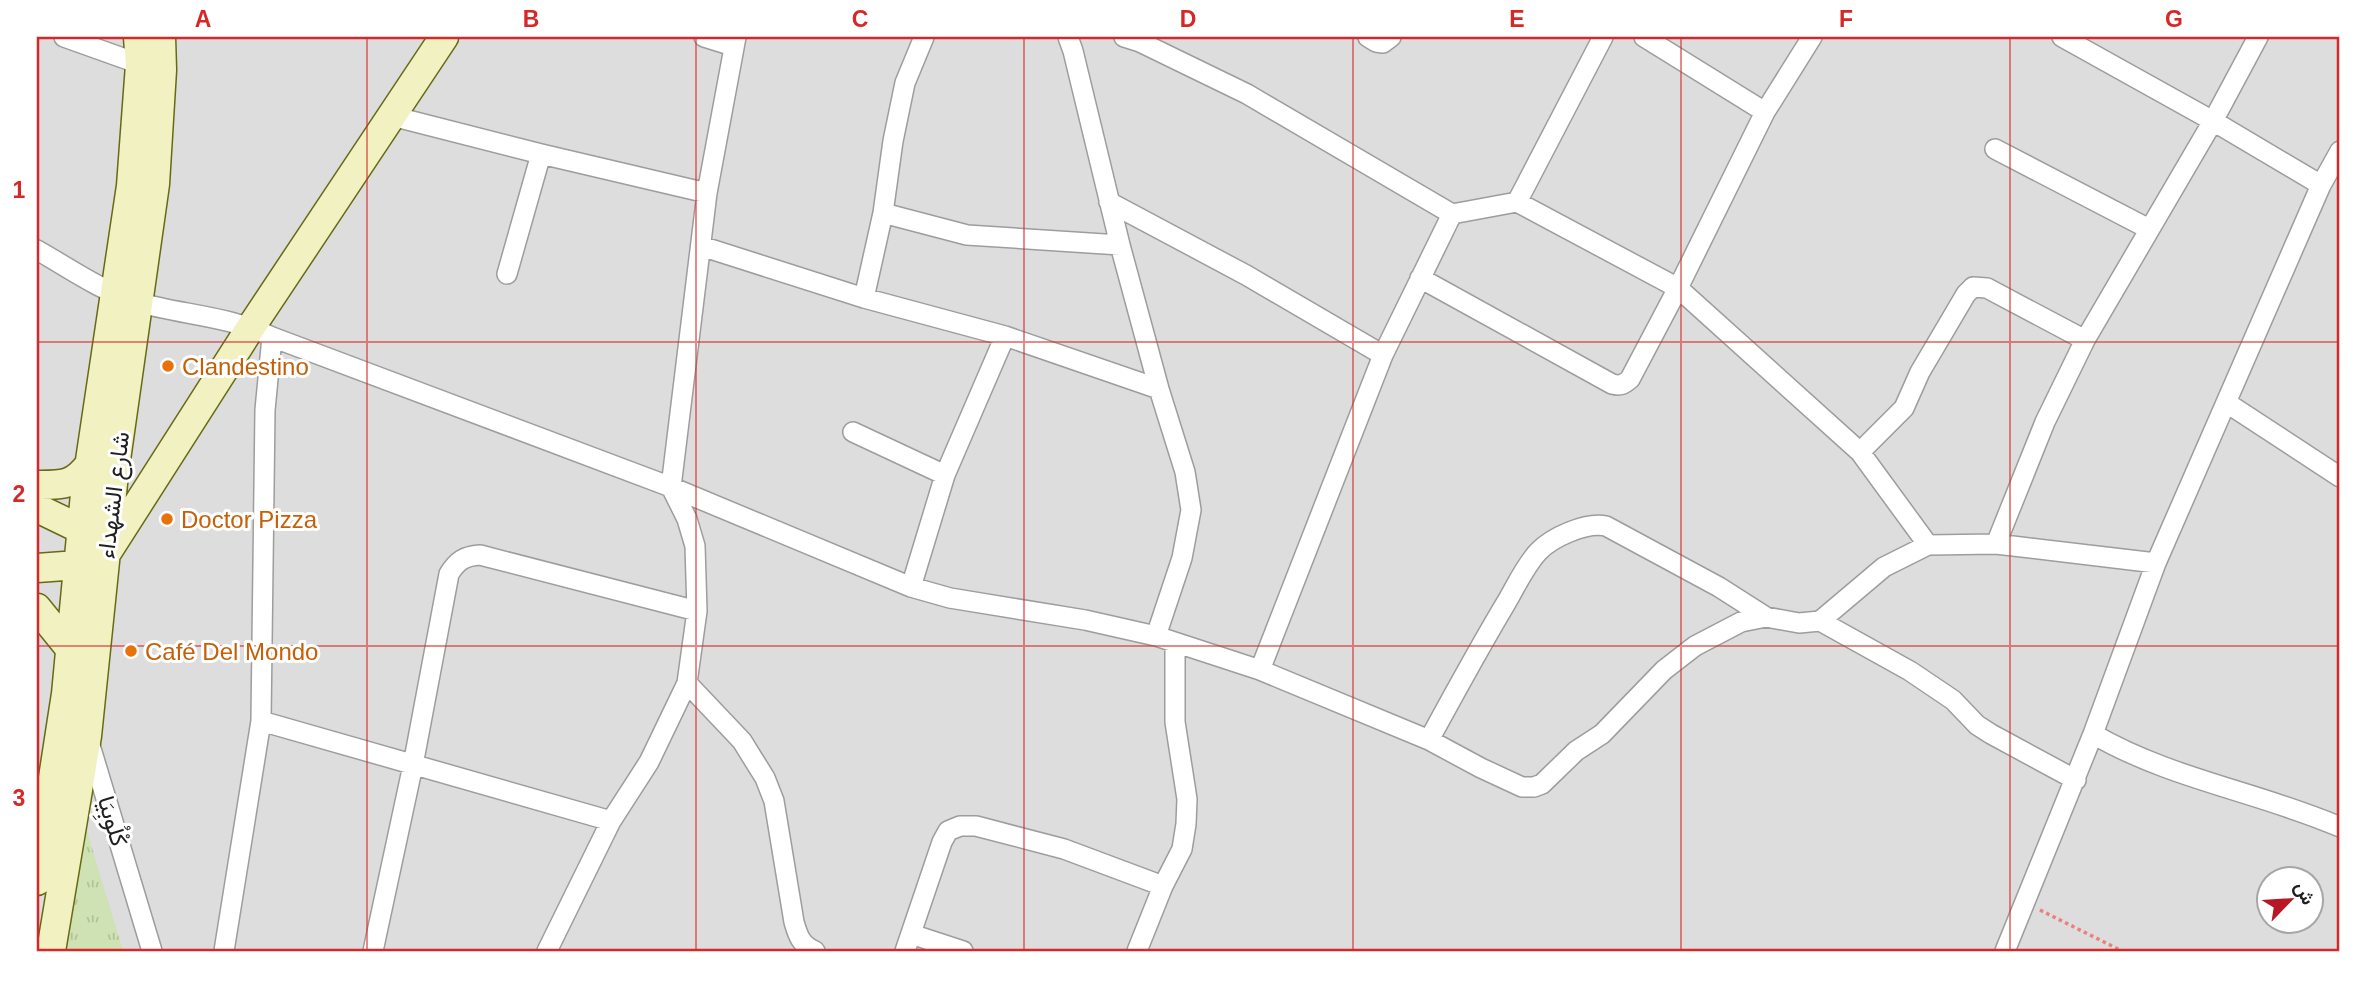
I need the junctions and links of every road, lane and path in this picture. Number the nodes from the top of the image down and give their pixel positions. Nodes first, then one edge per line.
1 (64, 37) edge
2 (138, 37) edge
3 (161, 37) edge
4 (444, 37) edge
5 (704, 37) edge
6 (924, 37) edge
7 (1068, 37) edge
8 (1368, 37) edge
9 (1391, 37) edge
10 (1603, 37) edge
11 (1644, 37) edge
12 (1812, 37) edge
13 (2062, 37) edge
14 (2258, 37) edge
15 (1136, 38) edge
16 (734, 41) edge
17 (151, 67) junction
18 (1765, 112) junction
19 (391, 116) junction
20 (2213, 121) junction
21 (1995, 149) dead end
22 (2340, 152) edge
23 (541, 155) junction
24 (2321, 186) junction
25 (707, 193) junction
26 (1110, 202) junction
27 (1517, 202) junction
28 (883, 213) junction
29 (1452, 214) junction
30 (2149, 229) junction
31 (1120, 245) junction
32 (701, 246) junction
33 (37, 250) edge
34 (507, 274) dead end
35 (1420, 278) junction
36 (1678, 288) junction
37 (127, 298) junction
38 (864, 299) junction
39 (262, 332) junction
40 (1005, 336) junction
41 (2085, 340) junction
42 (1383, 355) junction
43 (1159, 389) junction
44 (2227, 403) junction
45 (853, 432) dead end
46 (1860, 452) junction
47 (89, 465) junction
48 (945, 475) junction
49 (2340, 477) edge
50 (37, 485) edge
51 (671, 487) junction
52 (37, 508) edge
53 (98, 542) junction
54 (1996, 544) junction
55 (1928, 545) junction
56 (2156, 564) junction
57 (78, 565) junction
58 (37, 568) edge
59 (911, 587) junction
60 (37, 608) edge
61 (697, 611) junction
62 (1766, 617) junction
63 (1820, 621) junction
64 (1156, 636) junction
65 (1175, 643) junction
66 (71, 650) junction
67 (1260, 670) junction
68 (687, 683) junction
69 (66, 694) junction
70 (261, 721) junction
71 (2093, 734) junction
72 (88, 736) junction
73 (1429, 740) junction
74 (412, 765) junction
75 (2076, 779) junction
76 (611, 821) junction
77 (2340, 827) edge
78 (37, 881) edge
79 (1163, 886) junction
80 (2025, 902) junction
81 (908, 943) edge
82 (51, 951) edge
83 (152, 951) edge
84 (224, 951) edge
85 (373, 951) edge
86 (547, 951) edge
87 (816, 951) edge
88 (964, 951) edge
89 (1137, 951) edge
90 (2006, 951) edge
91 (2122, 951) edge

1 - 17 street
2 - 17 street, شارع الشهداء
3 - 17 street, شارع الشهداء
4 - 19 street
5 - 16 street
6 - 28 street
7 - 26 street
8 - 9 street
10 - 27 street
11 - 18 street
12 - 18 street
13 - 20 street
14 - 20 street
15 - 29 street
16 - 25 street
17 - 37 street, شارع الشهداء
18 - 36 street
19 - 23 street
19 - 39 street
20 - 24 street
20 - 30 street
21 - 30 street
22 - 24 street
23 - 25 street
23 - 34 street
24 - 44 street
25 - 32 street
26 - 31 street
26 - 42 street
27 - 29 street
27 - 36 street
28 - 31 street
28 - 38 street
29 - 35 street
30 - 41 street
31 - 43 street
32 - 38 street
32 - 51 street
33 - 37 street
35 - 36 street
35 - 42 street
36 - 46 street
37 - 39 street
37 - 47 street, شارع الشهداء
37 - 53 street, شارع الشهداء
38 - 40 street
39 - 51 street
39 - 53 street
39 - 70 street
40 - 43 street
40 - 48 street
41 - 46 street
41 - 54 street
42 - 67 street
43 - 64 street
44 - 49 street
44 - 56 street
45 - 48 street
46 - 55 street
47 - 50 street
47 - 53 street, شارع الشهداء
48 - 59 street
51 - 59 street
51 - 61 street
52 - 53 street
53 - 57 street
53 - 72 street, شارع الشهداء
54 - 55 street
54 - 56 street
55 - 63 street
56 - 71 street
57 - 58 street
57 - 66 street, شارع الشهداء
59 - 64 street
60 - 66 street
61 - 68 street
61 - 74 street
62 - 63 street
62 - 73 street
62 - 73 street
63 - 75 street
64 - 65 street
65 - 67 street
65 - 79 street
66 - 69 street, شارع الشهداء
67 - 73 street
68 - 76 street
68 - 87 street
69 - 72 street, كْلُوبِيَا
69 - 78 street, شارع الشهداء
70 - 74 street
70 - 84 street
71 - 75 street
71 - 77 street
72 - 82 street, شارع الشهداء
72 - 83 street, كْلُوبِيَا
74 - 76 street
74 - 85 street
75 - 80 street
76 - 86 street
79 - 81 street
79 - 89 street
80 - 90 street
80 - 91 path
81 - 88 street

